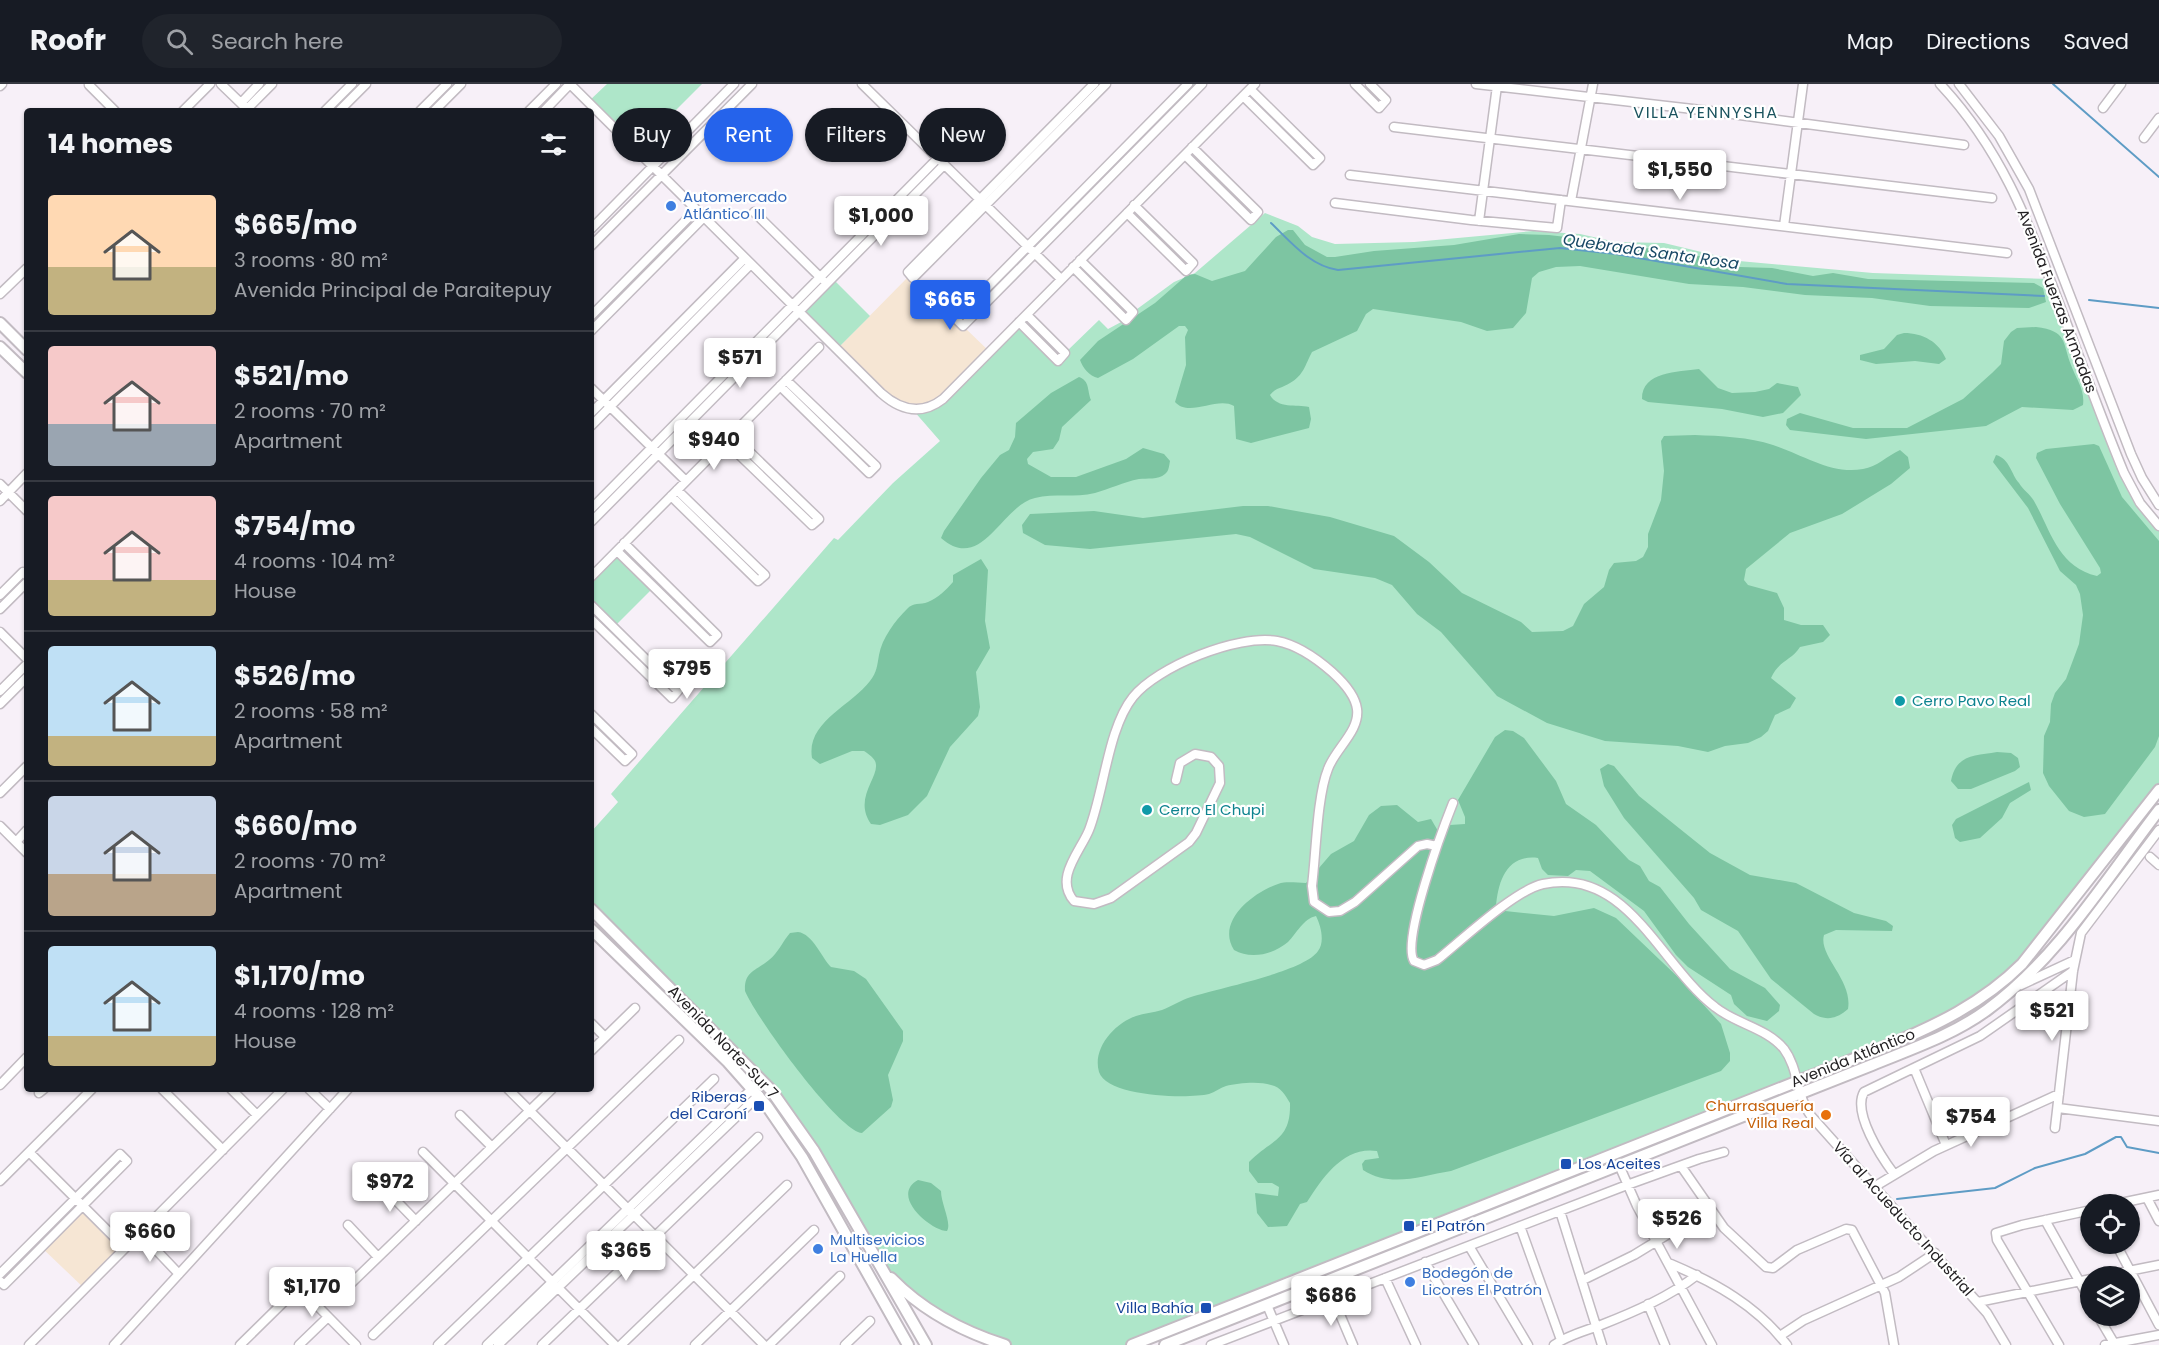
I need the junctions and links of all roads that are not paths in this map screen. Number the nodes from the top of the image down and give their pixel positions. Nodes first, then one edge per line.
1 (210, 84) edge
2 (221, 84) edge
3 (272, 84) edge
4 (352, 84) edge
5 (366, 84) edge
6 (447, 84) edge
7 (461, 84) edge
8 (556, 84) edge
9 (570, 84) edge
10 (735, 84) edge
11 (752, 84) edge
12 (862, 84) edge
13 (1094, 84) edge
14 (1106, 84) edge
15 (1188, 84) edge
16 (1202, 84) edge
17 (1355, 84) edge
18 (1370, 84) edge
19 (1476, 84) edge
20 (1593, 84) edge
21 (1803, 84) edge
22 (1940, 84) edge
23 (1959, 84) edge
24 (2121, 84) edge
25 (89, 85) edge
26 (1252, 86) edge
27 (1497, 86) junction
28 (259, 88) edge
29 (1243, 96) junction
30 (1590, 97) junction
31 (112, 108) edge
32 (186, 108) edge
33 (246, 108) edge
34 (328, 108) edge
35 (342, 108) edge
36 (423, 108) edge
37 (437, 108) edge
38 (532, 108) edge
39 (547, 108) edge
40 (2103, 108) dead end
41 (2159, 118) edge
42 (1797, 123) junction
43 (1155, 125) junction
44 (1394, 127) dead end
45 (1489, 138) junction
46 (2144, 138) dead end
47 (919, 140) edge
48 (1964, 145) dead end
49 (1192, 147) junction
50 (1580, 149) junction
51 (1185, 154) junction
52 (940, 162) edge
53 (942, 162) edge
54 (653, 166) junction
55 (1790, 174) junction
56 (661, 175) junction
57 (1350, 175) dead end
58 (1483, 190) junction
59 (1992, 198) dead end
60 (1561, 200) junction
61 (1571, 201) junction
62 (983, 202) junction
63 (1335, 202) dead end
64 (1134, 205) junction
65 (696, 210) junction
66 (754, 212) dead end
67 (1127, 213) junction
68 (704, 217) junction
69 (1479, 221) junction
70 (594, 226) edge
71 (1784, 226) junction
72 (594, 243) edge
73 (1031, 250) junction
74 (2007, 253) dead end
75 (1080, 260) junction
76 (748, 261) junction
77 (1073, 267) junction
78 (24, 271) edge
79 (1061, 279) junction
80 (627, 280) junction
81 (823, 281) junction
82 (634, 287) junction
83 (0, 294) edge
84 (795, 308) junction
85 (594, 313) edge
86 (1027, 315) junction
87 (1019, 322) junction
88 (0, 323) edge
89 (594, 328) edge
90 (819, 346) dead end
91 (0, 347) edge
92 (24, 347) edge
93 (24, 370) edge
94 (783, 383) junction
95 (594, 391) edge
96 (607, 403) junction
97 (594, 411) edge
98 (594, 422) edge
99 (729, 438) junction
100 (655, 451) junction
101 (24, 476) edge
102 (686, 481) junction
103 (0, 484) edge
104 (8, 492) junction
105 (674, 493) junction
106 (0, 501) edge
107 (2159, 505) edge
108 (594, 506) edge
109 (24, 508) edge
110 (594, 517) edge
111 (2159, 526) edge
112 (624, 543) junction
113 (617, 551) junction
114 (24, 573) edge
115 (594, 574) edge
116 (24, 585) edge
117 (0, 595) edge
118 (594, 608) edge
119 (0, 609) edge
120 (594, 622) edge
121 (0, 632) edge
122 (24, 656) edge
123 (24, 667) edge
124 (24, 680) edge
125 (0, 691) edge
126 (0, 704) edge
127 (594, 717) edge
128 (594, 731) edge
129 (24, 769) edge
130 (1176, 780) dead end
131 (2159, 790) edge
132 (0, 793) edge
133 (1453, 803) dead end
134 (2159, 810) edge
135 (0, 826) edge
136 (24, 833) edge
137 (2158, 834) edge
138 (16, 842) junction
139 (1437, 846) junction
140 (24, 850) edge
141 (594, 912) edge
142 (594, 932) edge
143 (2075, 960) junction
144 (2073, 972) junction
145 (2016, 987) junction
146 (635, 1008) dead end
147 (594, 1026) edge
148 (605, 1037) junction
149 (679, 1040) dead end
150 (594, 1048) edge
151 (24, 1060) edge
152 (1914, 1068) junction
153 (714, 1079) dead end
154 (1796, 1082) junction
155 (0, 1085) edge
156 (89, 1092) edge
157 (165, 1092) edge
158 (234, 1092) edge
159 (280, 1092) edge
160 (312, 1092) edge
161 (345, 1092) edge
162 (511, 1092) edge
163 (549, 1092) edge
164 (756, 1092) junction
165 (1799, 1094) junction
166 (2059, 1094) junction
167 (2058, 1108) junction
168 (330, 1109) junction
169 (530, 1110) junction
170 (257, 1115) junction
171 (460, 1115) dead end
172 (2159, 1121) edge
173 (2055, 1128) dead end
174 (758, 1137) dead end
175 (1946, 1145) junction
176 (492, 1147) junction
177 (567, 1148) junction
178 (223, 1149) junction
179 (28, 1152) junction
180 (423, 1152) dead end
181 (1724, 1152) dead end
182 (1619, 1165) junction
183 (1681, 1166) junction
184 (1894, 1174) junction
185 (0, 1180) edge
186 (454, 1184) junction
187 (604, 1185) junction
188 (788, 1185) dead end
189 (1627, 1185) junction
190 (382, 1186) dead end
191 (1874, 1187) junction
192 (2159, 1195) edge
193 (2147, 1198) junction
194 (75, 1199) junction
195 (2140, 1199) edge
196 (82, 1206) junction
197 (1709, 1209) junction
198 (1560, 1211) junction
199 (631, 1212) junction
200 (2080, 1212) edge
201 (2045, 1220) junction
202 (416, 1221) junction
203 (492, 1221) junction
204 (2159, 1221) edge
205 (348, 1225) dead end
206 (1520, 1226) junction
207 (814, 1230) dead end
208 (140, 1233) junction
209 (655, 1236) junction
210 (1657, 1241) junction
211 (1469, 1246) junction
212 (125, 1248) junction
213 (1935, 1253) junction
214 (378, 1257) junction
215 (528, 1258) junction
216 (1425, 1262) junction
217 (1671, 1264) junction
218 (2159, 1265) edge
219 (880, 1266) junction
220 (2140, 1269) edge
221 (0, 1274) edge
222 (179, 1274) junction
223 (285, 1274) dead end
224 (694, 1275) junction
225 (1696, 1275) junction
226 (840, 1276) dead end
227 (1385, 1278) junction
228 (1583, 1280) junction
229 (0, 1281) edge
230 (2079, 1281) joint
231 (555, 1285) junction
232 (1881, 1285) junction
233 (299, 1287) junction
234 (1682, 1287) junction
235 (2140, 1288) edge
236 (2027, 1292) junction
237 (337, 1297) dead end
238 (1332, 1298) junction
239 (1978, 1302) junction
240 (1648, 1304) junction
241 (1267, 1305) junction
242 (579, 1309) junction
243 (730, 1311) junction
244 (328, 1317) junction
245 (1274, 1320) junction
246 (870, 1321) dead end
247 (2159, 1325) edge
248 (2102, 1326) edge
249 (1597, 1327) junction
250 (373, 1335) dead end
251 (2159, 1335) edge
252 (1780, 1336) junction
253 (1558, 1343) edge
254 (2109, 1344) edge
255 (29, 1345) edge
256 (114, 1345) edge
257 (240, 1345) edge
258 (299, 1345) edge
259 (356, 1345) edge
260 (438, 1345) edge
261 (487, 1345) edge
262 (498, 1345) edge
263 (542, 1345) edge
264 (615, 1345) edge
265 (621, 1345) edge
266 (695, 1345) edge
267 (764, 1345) edge
268 (769, 1345) edge
269 (844, 1345) edge
270 (908, 1345) edge
271 (926, 1345) edge
272 (1005, 1345) edge
273 (1132, 1345) edge
274 (1166, 1345) edge
275 (1211, 1345) edge
276 (1284, 1345) edge
277 (1353, 1345) edge
278 (1416, 1345) edge
279 (1474, 1345) edge
280 (1528, 1345) edge
281 (1602, 1345) edge
282 (1665, 1345) edge
283 (1712, 1345) edge
284 (1787, 1345) edge
285 (1894, 1345) edge
286 (2006, 1345) edge
287 (2059, 1345) edge

1 - 32 street
2 - 33 street
3 - 28 street
4 - 34 street
5 - 35 street
6 - 36 street
7 - 37 street
8 - 38 street
9 - 39 street
9 - 54 street
10 - 54 street
11 - 56 street
12 - 47 street
13 - 62 street
14 - 62 street
15 - 43 street
16 - 43 street
17 - 18 street
19 - 27 street
20 - 30 street
21 - 42 street
22 - 111 street, Avenida Fuerzas Armadas
23 - 107 street, Avenida Fuerzas Armadas
24 - 40 street
25 - 31 street
26 - 29 street
26 - 29 street
27 - 30 street
27 - 45 street
28 - 33 street
29 - 49 street
30 - 42 street
30 - 50 street
41 - 46 street
42 - 48 street
42 - 55 street
43 - 73 street
44 - 45 street
45 - 50 street
45 - 58 street
49 - 51 street
49 - 51 street
50 - 55 street
50 - 61 street
51 - 64 street
52 - 81 street
53 - 62 street
54 - 56 street
54 - 70 street
55 - 59 street
55 - 71 street
56 - 65 street
56 - 72 street
57 - 58 street
58 - 60 street
58 - 69 street
60 - 61 street
60 - 69 street
61 - 71 street
62 - 62 street
62 - 73 street
63 - 69 street
64 - 67 street
64 - 67 street
65 - 68 street
65 - 80 street
66 - 81 street
67 - 75 street
68 - 76 street
68 - 82 street
71 - 74 street
73 - 73 street
73 - 79 street
75 - 77 street
75 - 77 street
76 - 84 street
76 - 96 street
77 - 79 street
78 - 83 street
79 - 86 street
80 - 82 street
80 - 85 street
81 - 84 street
82 - 89 street
84 - 87 street
84 - 100 street
86 - 87 street
86 - 87 street
88 - 92 main road
90 - 94 street
91 - 93 main road
94 - 94 street
94 - 99 street
95 - 96 street
96 - 97 street
96 - 98 street
96 - 100 street
99 - 99 street
99 - 102 street
100 - 102 street
100 - 108 street
100 - 110 street
101 - 104 street
102 - 105 street
103 - 104 street
104 - 106 street
104 - 109 street
105 - 105 street
105 - 112 street
112 - 113 street
112 - 113 street
113 - 115 street
114 - 117 street
116 - 119 street
118 - 120 street
121 - 122 street
123 - 125 street
124 - 126 street
127 - 128 street
129 - 132 street
130 - 139 street
131 - 154 main road, Avenida Atlántico
133 - 139 street
134 - 145 main road, Avenida Atlántico
135 - 138 street
136 - 138 street
137 - 143 street
138 - 140 street
139 - 154 street, Vía al Acueducto Industrial
141 - 219 main road, Avenida Norte-Sur 7
142 - 164 main road, Avenida Norte-Sur 7
143 - 144 street
143 - 145 street
144 - 152 street
144 - 166 street
145 - 165 main road, Avenida Atlántico
146 - 148 street
147 - 148 street
148 - 150 street
149 - 177 street
151 - 155 street
152 - 175 street
152 - 184 street
153 - 187 street
154 - 165 street, Vía al Acueducto Industrial
154 - 273 main road, Avenida Atlántico
156 - 179 street
157 - 178 street
158 - 170 street
159 - 170 street
160 - 168 street
161 - 168 street
162 - 169 street
163 - 169 street
164 - 199 street
164 - 270 main road, Avenida Norte-Sur 7
165 - 182 main road, Avenida Atlántico
165 - 191 street, Vía al Acueducto Industrial
166 - 167 street
166 - 175 street
167 - 172 street
167 - 173 street
168 - 222 street
169 - 176 street
169 - 177 street
170 - 178 street
171 - 176 street
174 - 209 street
175 - 184 street
176 - 186 street
177 - 187 street
177 - 203 street
178 - 208 street
179 - 185 street
179 - 194 street
180 - 186 street
181 - 183 street
182 - 189 street
182 - 241 main road, Avenida Atlántico
183 - 189 street
183 - 197 street
184 - 191 street
186 - 202 street
186 - 203 street
187 - 199 street
187 - 215 street
188 - 224 street
189 - 198 street
189 - 210 street
190 - 202 street
191 - 213 street, Vía al Acueducto Industrial
192 - 193 street
193 - 195 street
193 - 204 street
194 - 196 street
194 - 196 street
194 - 221 street
196 - 212 street
196 - 229 street
197 - 210 street
197 - 232 street
198 - 206 street
198 - 228 street
199 - 209 street
199 - 231 street
200 - 201 street
201 - 230 street
201 - 236 street
202 - 214 street
203 - 215 street
203 - 250 street
205 - 214 street
206 - 211 street
206 - 253 street
207 - 243 street
208 - 212 street
208 - 222 street
209 - 224 street
209 - 242 street
210 - 217 street
210 - 228 street
211 - 216 street
211 - 280 street
212 - 255 street
213 - 232 street
213 - 239 street, Vía al Acueducto Industrial
214 - 237 street
215 - 231 street
215 - 260 street
216 - 227 street
216 - 279 street
217 - 225 street
217 - 234 street
218 - 220 street
219 - 271 main road, Avenida Norte-Sur 7
219 - 272 main road
222 - 256 street
223 - 233 street
224 - 243 street
224 - 265 street
225 - 234 street
225 - 252 street
226 - 268 street
227 - 238 street
227 - 278 street
228 - 249 street
230 - 236 street
231 - 242 street
231 - 261 street
231 - 262 street
232 - 252 street
232 - 285 street
233 - 244 street
233 - 257 street
234 - 240 street
234 - 283 street
235 - 247 street
236 - 239 street
236 - 287 street
238 - 245 street
238 - 277 street
239 - 286 street, Vía al Acueducto Industrial
240 - 249 street
240 - 282 street
241 - 245 street
241 - 274 main road, Avenida Atlántico
242 - 263 street
242 - 264 street
243 - 266 street
243 - 267 street
244 - 258 street
244 - 259 street
245 - 275 street
245 - 276 street
246 - 269 street
248 - 254 street
249 - 253 street
249 - 281 street
251 - 254 street
252 - 284 street

